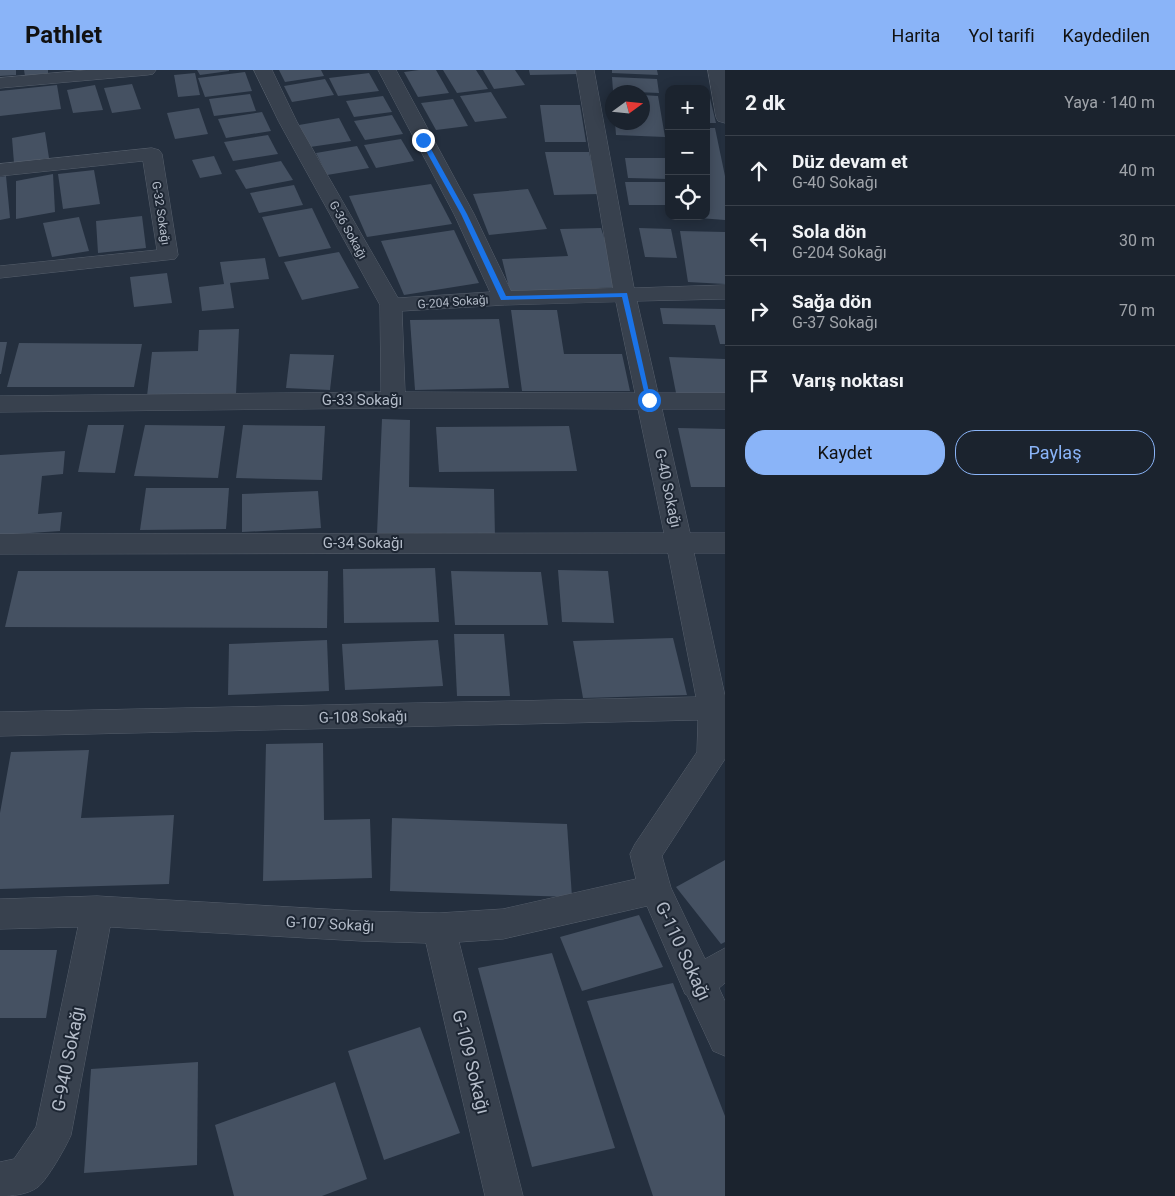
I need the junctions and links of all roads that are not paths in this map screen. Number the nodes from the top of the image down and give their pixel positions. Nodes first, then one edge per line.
1 (147, 70) edge
2 (263, 70) edge
3 (387, 70) edge
4 (585, 70) edge
5 (717, 70) edge
6 (96, 72) edge
7 (0, 83) edge
8 (722, 92) edge
9 (725, 117) edge
10 (0, 170) edge
11 (0, 272) edge
12 (725, 292) edge
13 (625, 295) junction
14 (504, 298) junction
15 (391, 306) junction
16 (393, 400) junction
17 (649, 400) junction
18 (725, 400) edge
19 (0, 404) edge
20 (679, 542) junction
21 (725, 543) edge
22 (0, 544) edge
23 (719, 709) edge
24 (0, 724) edge
25 (655, 890) junction
26 (97, 912) junction
27 (0, 914) edge
28 (439, 928) junction
29 (725, 964) edge
30 (698, 983) junction
31 (725, 1039) edge
32 (0, 1181) edge
33 (497, 1194) edge

1 - 6 street
2 - 15 street, G-36 Sokağı
3 - 14 street
4 - 13 street, G-40 Sokağı
5 - 8 street
6 - 7 street
8 - 9 street
10 - 11 street, G-32 Sokağı
12 - 13 street, G-204 Sokağı
13 - 14 street, G-204 Sokağı
13 - 17 street, G-40 Sokağı
14 - 15 street, G-204 Sokağı
15 - 16 street, G-36 Sokağı
16 - 17 street, G-33 Sokağı
16 - 19 street, G-33 Sokağı
17 - 18 street, G-33 Sokağı
17 - 20 street, G-40 Sokağı
20 - 21 street, G-34 Sokağı
20 - 22 street, G-34 Sokağı
20 - 23 street, G-40 Sokağı
23 - 24 street, G-108 Sokağı
23 - 25 street, G-40 Sokağı
25 - 28 street, G-107 Sokağı
25 - 30 street, G-110 Sokağı
26 - 27 street, G-107 Sokağı
26 - 28 street, G-107 Sokağı
26 - 32 street, G-940 Sokağı
28 - 33 street, G-109 Sokağı
29 - 30 street
30 - 31 street, G-110 Sokağı

